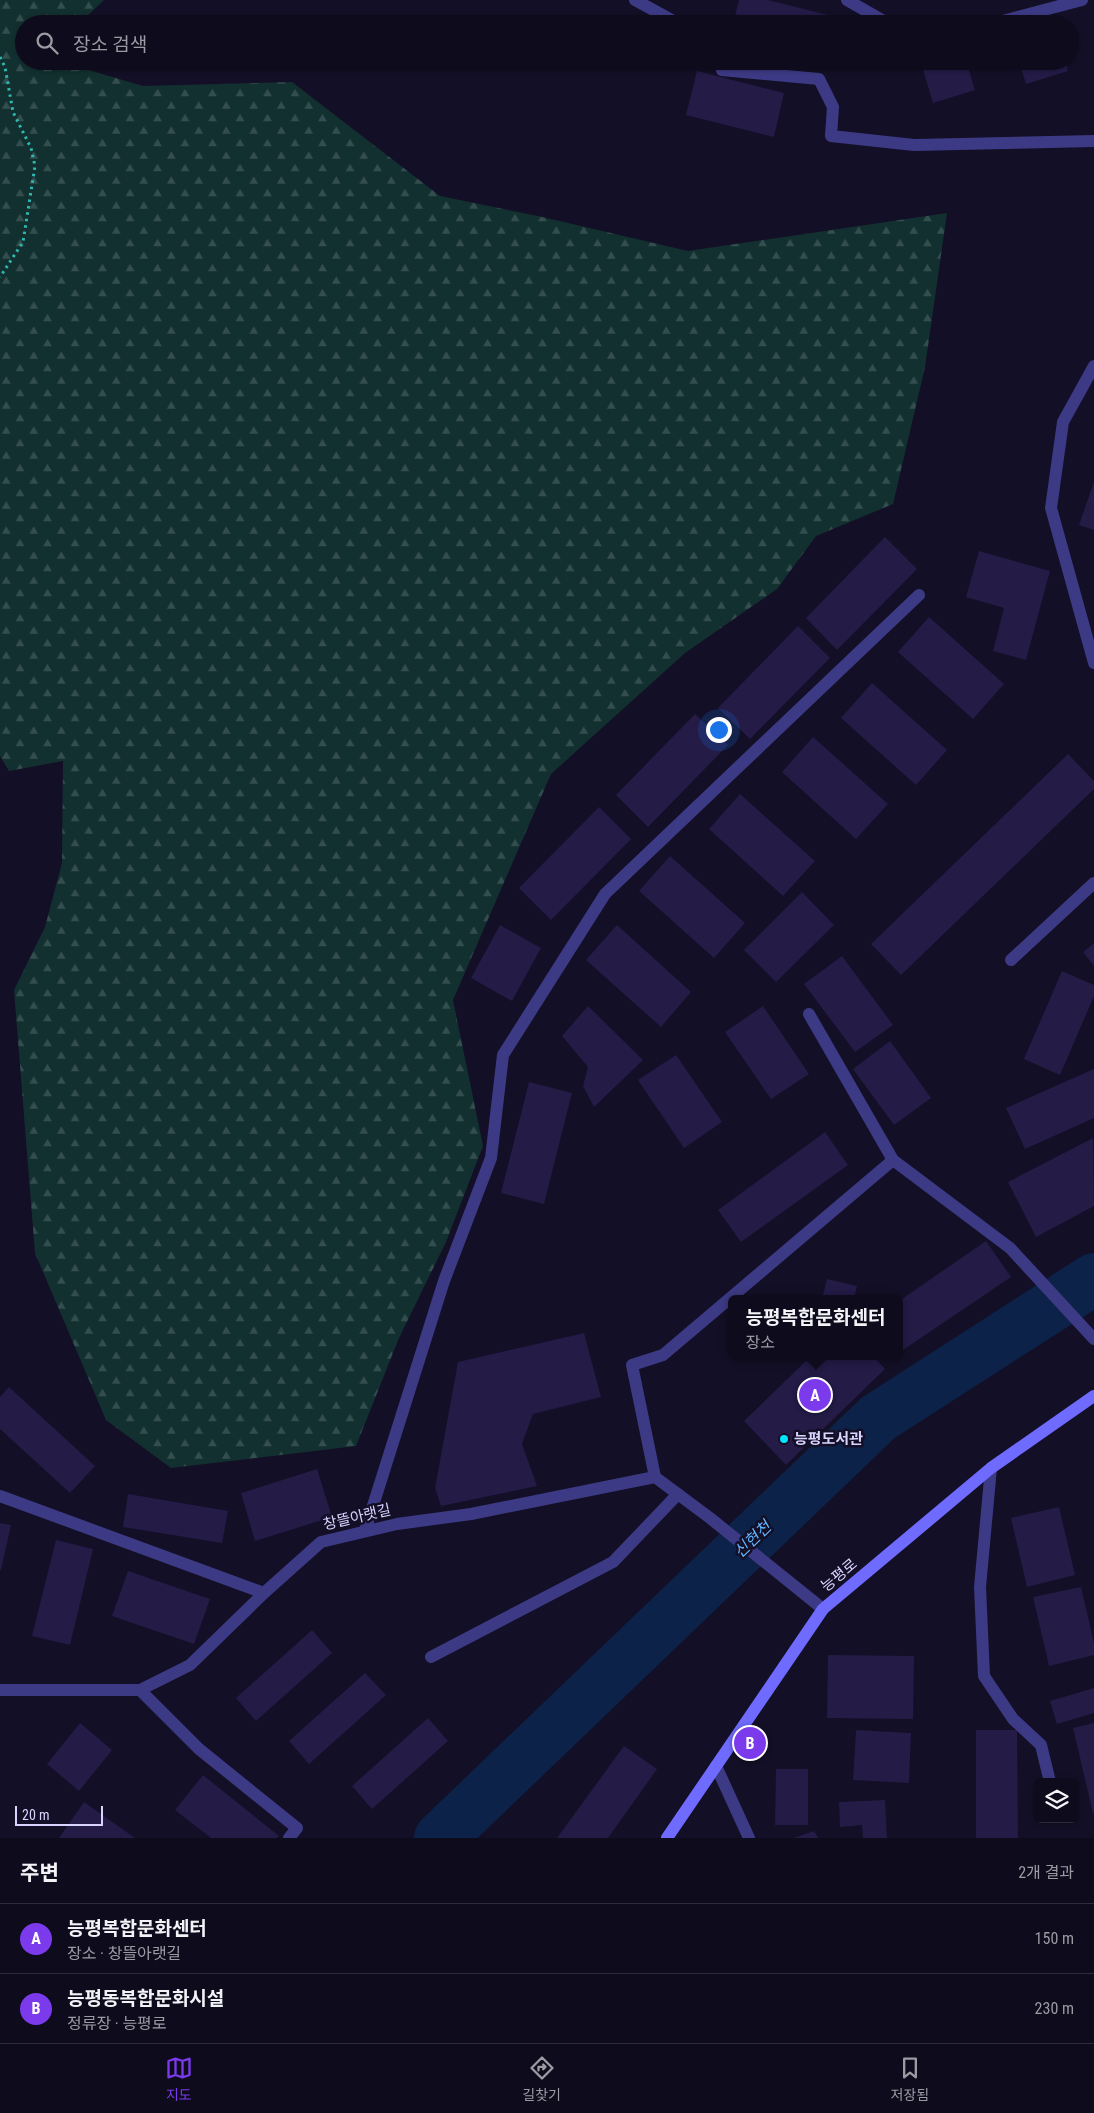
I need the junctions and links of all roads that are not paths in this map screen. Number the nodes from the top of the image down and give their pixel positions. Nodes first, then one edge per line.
1 (635, 0) edge
2 (847, 0) edge
3 (1082, 0) edge
4 (662, 15) edge
5 (873, 15) edge
6 (1024, 15) edge
7 (722, 70) edge
8 (1094, 141) edge
9 (1094, 366) edge
10 (919, 595) dead end
11 (1094, 663) edge
12 (1094, 883) edge
13 (1011, 960) dead end
14 (809, 1014) dead end
15 (893, 1160) junction
16 (734, 1295) edge
17 (728, 1300) edge
18 (1094, 1340) edge
19 (1094, 1396) edge
20 (991, 1468) junction
21 (655, 1477) junction
22 (678, 1494) junction
23 (0, 1496) edge
24 (365, 1531) junction
25 (264, 1593) junction
26 (823, 1609) junction
27 (431, 1657) dead end
28 (0, 1690) edge
29 (140, 1690) junction
30 (716, 1766) junction
31 (1049, 1778) edge
32 (289, 1838) edge
33 (667, 1838) edge
34 (749, 1838) edge

1 - 4 street
2 - 5 street
3 - 6 street
7 - 8 street
9 - 11 street
10 - 24 street
12 - 13 street
14 - 15 street
15 - 16 street
15 - 18 street
17 - 21 street
19 - 20 main road, 능평로
20 - 26 main road, 능평로
20 - 31 street
21 - 22 street
21 - 24 street, 창뜰아랫길
22 - 26 street
22 - 27 street
23 - 25 street
24 - 25 street, 창뜰아랫길
25 - 29 street, 창뜰아랫길
26 - 30 main road, 능평로
28 - 29 street
29 - 32 street
30 - 33 main road, 능평로
30 - 34 street

